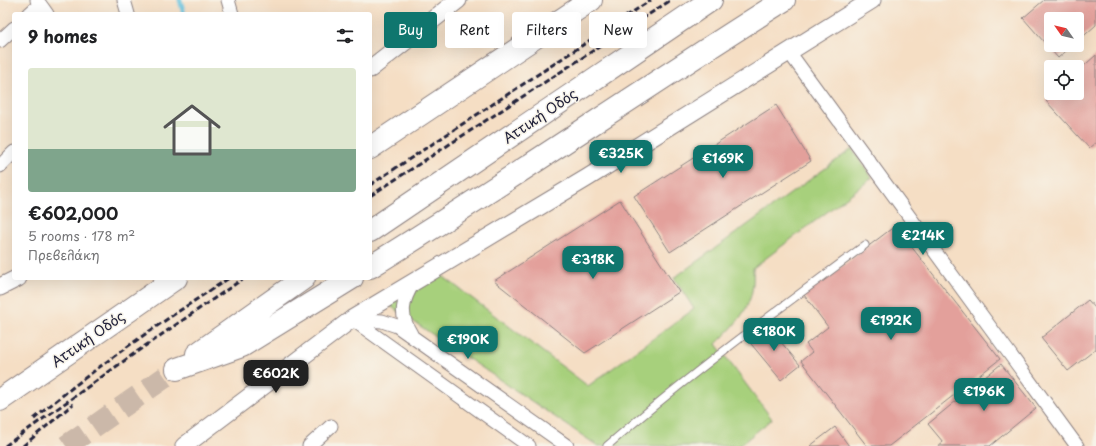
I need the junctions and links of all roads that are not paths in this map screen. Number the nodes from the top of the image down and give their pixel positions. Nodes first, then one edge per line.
1 (124, 0) edge
2 (228, 0) edge
3 (458, 0) edge
4 (590, 0) edge
5 (711, 0) edge
6 (784, 0) edge
7 (872, 0) edge
8 (41, 6) edge
9 (32, 12) edge
10 (127, 12) edge
11 (231, 12) edge
12 (12, 30) edge
13 (0, 41) edge
14 (789, 52) junction
15 (372, 67) edge
16 (372, 147) edge
17 (12, 154) edge
18 (0, 166) edge
19 (372, 230) edge
20 (865, 245) dead end
21 (372, 266) edge
22 (14, 280) edge
23 (173, 280) edge
24 (301, 280) edge
25 (349, 280) edge
26 (415, 280) junction
27 (0, 287) edge
28 (352, 319) junction
29 (410, 334) junction
30 (0, 400) edge
31 (331, 426) dead end
32 (184, 446) edge
33 (309, 446) edge
34 (529, 446) edge
35 (567, 446) edge
36 (607, 446) edge
37 (1077, 446) edge

1 - 10 street
2 - 11 street
3 - 15 street
4 - 16 highway
5 - 19 highway, Αττική Οδός
6 - 21 highway
7 - 14 street
8 - 9 street
12 - 13 street
14 - 26 street
14 - 37 street
17 - 18 street
20 - 36 lane
22 - 27 street
23 - 30 highway, Αττική Οδός
24 - 25 highway
26 - 28 street
26 - 29 street
28 - 29 street
28 - 32 street
28 - 34 street
29 - 35 street
31 - 33 street

